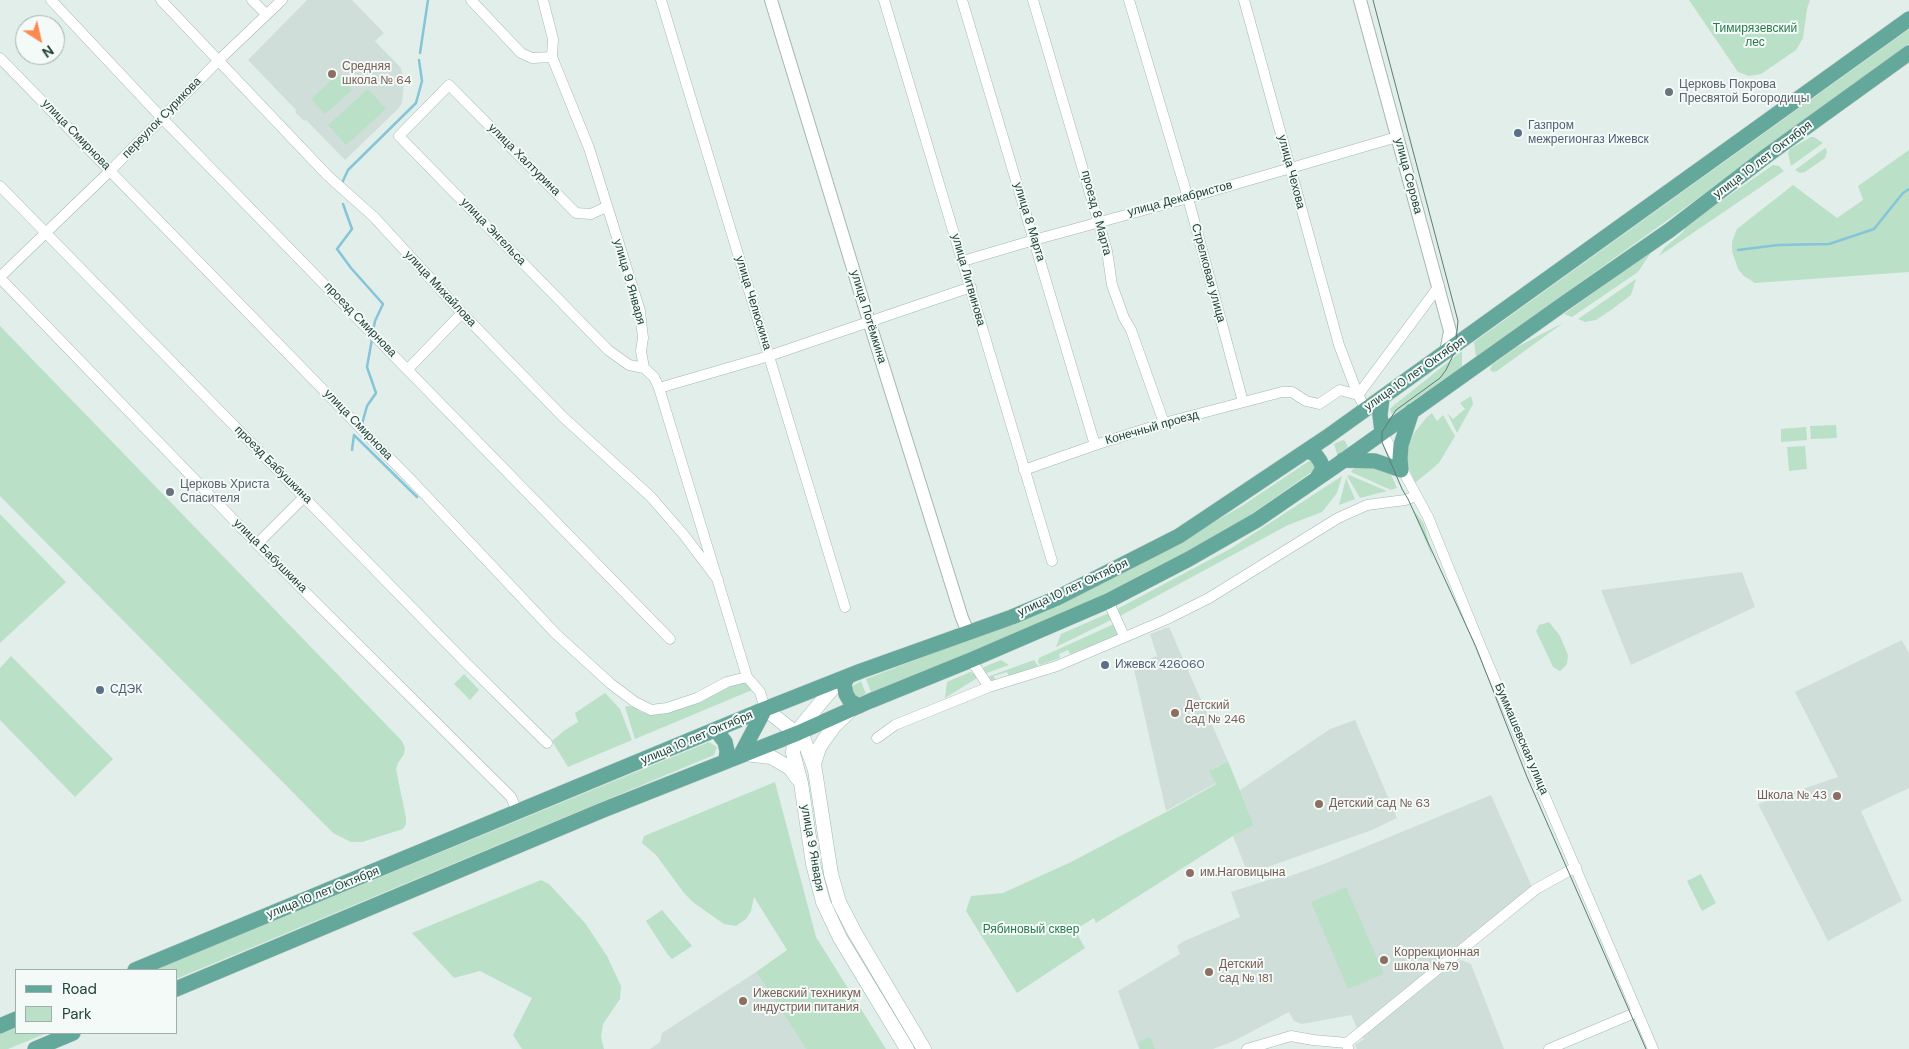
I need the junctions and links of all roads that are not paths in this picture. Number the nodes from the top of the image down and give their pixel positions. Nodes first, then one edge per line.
1 (51, 0) edge
2 (161, 0) edge
3 (252, 0) edge
4 (282, 0) edge
5 (471, 0) edge
6 (543, 0) edge
7 (661, 0) edge
8 (771, 0) edge
9 (884, 0) edge
10 (962, 0) edge
11 (1033, 0) edge
12 (1130, 0) edge
13 (1244, 0) edge
14 (1360, 0) edge
15 (266, 14) junction
16 (1909, 19) edge
17 (1909, 53) edge
18 (552, 57) junction
19 (0, 58) edge
20 (218, 61) junction
21 (449, 85) joint
22 (163, 118) junction
23 (1397, 137) junction
24 (1290, 168) junction
25 (111, 170) junction
26 (0, 186) edge
27 (1188, 198) junction
28 (606, 207) junction
29 (1099, 221) junction
30 (45, 234) junction
31 (1034, 240) junction
32 (963, 262) junction
33 (0, 277) edge
34 (1439, 286) junction
35 (970, 287) junction
36 (462, 313) junction
37 (869, 321) junction
38 (1446, 352) junction
39 (769, 356) junction
40 (644, 368) junction
41 (408, 370) junction
42 (659, 388) junction
43 (1358, 395) junction
44 (1382, 398) junction
45 (1243, 402) junction
46 (1366, 409) junction
47 (1412, 411) junction
48 (1164, 423) junction
49 (1382, 432) junction
50 (1095, 445) junction
51 (1308, 450) junction
52 (1344, 460) junction
53 (1024, 470) junction
54 (1401, 470) junction
55 (1317, 478) junction
56 (1416, 496) junction
57 (304, 497) junction
58 (258, 544) junction
59 (1052, 561) dead end
60 (718, 580) junction
61 (1108, 600) junction
62 (845, 607) dead end
63 (968, 632) junction
64 (1124, 636) junction
65 (670, 639) dead end
66 (971, 660) junction
67 (747, 676) junction
68 (848, 676) junction
69 (989, 687) junction
70 (859, 706) junction
71 (765, 709) junction
72 (716, 730) junction
73 (798, 733) junction
74 (877, 738) dead end
75 (547, 744) dead end
76 (741, 754) junction
77 (726, 760) junction
78 (815, 770) junction
79 (801, 783) junction
80 (518, 813) junction
81 (1576, 867) junction
82 (138, 969) edge
83 (178, 988) edge
84 (1637, 1012) junction
85 (15, 1019) edge
86 (0, 1026) edge
87 (71, 1034) edge
88 (1348, 1046) edge
89 (35, 1049) edge
90 (907, 1049) edge
91 (924, 1049) edge
92 (1247, 1049) edge
93 (1549, 1049) edge
94 (1654, 1049) edge

1 - 22 street, проезд Смирнова
2 - 20 street, улица Михайлова
3 - 15 street
4 - 15 street, переулок Сурикова
5 - 18 street
6 - 18 street, улица 9 Января
7 - 39 street, улица Челюскина
8 - 37 street, улица Потёмкина
9 - 32 street, улица Литвинова
10 - 31 street, улица 8 Марта
11 - 29 street, проезд 8 Марта
12 - 27 street, Стрелковая улица
13 - 24 street, улица Чехова
14 - 23 street, улица Серова
15 - 20 street, переулок Сурикова
16 - 38 main road, улица 10 лет Октября
17 - 47 main road, улица 10 лет Октября
18 - 28 street, улица 9 Января
19 - 25 street, улица Смирнова
20 - 22 street, переулок Сурикова
20 - 36 street, улица Михайлова
21 - 28 street, улица Халтурина
21 - 40 street, улица Энгельса
22 - 25 street, переулок Сурикова
22 - 41 street, проезд Смирнова
23 - 24 street, улица Декабристов
23 - 34 street, улица Серова
24 - 27 street, улица Декабристов
24 - 43 street, улица Чехова
25 - 30 street, переулок Сурикова
25 - 67 street, улица Смирнова
26 - 30 street, проезд Бабушкина
27 - 29 street, улица Декабристов
27 - 45 street, Стрелковая улица
28 - 40 street, улица 9 Января
29 - 31 street, улица Декабристов
29 - 48 street, проезд 8 Марта
30 - 33 street, переулок Сурикова
30 - 57 street, проезд Бабушкина
31 - 32 street, улица Декабристов
31 - 50 street, улица 8 Марта
32 - 35 street, улица Литвинова
33 - 58 street, улица Бабушкина
34 - 38 street, улица Серова
34 - 43 street
35 - 37 street
35 - 53 street, улица Литвинова
36 - 41 street
36 - 60 street, улица Михайлова
37 - 39 street
37 - 63 street, улица Потёмкина
38 - 44 main road, улица 10 лет Октября
39 - 42 street
39 - 62 street, улица Челюскина
40 - 42 street
41 - 65 street, проезд Смирнова
42 - 60 street
43 - 45 street, Конечный проезд
43 - 46 street, улица Чехова
44 - 46 main road, улица 10 лет Октября
44 - 49 main road
45 - 48 street, Конечный проезд
46 - 51 main road, улица 10 лет Октября
47 - 49 main road, улица 10 лет Октября
47 - 54 main road
48 - 50 street, Конечный проезд
49 - 52 main road, улица 10 лет Октября
49 - 54 street, Буммашевская улица
50 - 53 street, Конечный проезд
51 - 55 main road
51 - 63 main road, улица 10 лет Октября
52 - 54 main road
52 - 55 main road, улица 10 лет Октября
53 - 59 street, улица Литвинова
54 - 56 street, Буммашевская улица
55 - 61 main road, улица 10 лет Октября
56 - 64 street
56 - 81 street, Буммашевская улица
57 - 58 street
57 - 75 street, проезд Бабушкина
58 - 80 street, улица Бабушкина
60 - 67 street
61 - 64 street
61 - 66 main road, улица 10 лет Октября
63 - 68 main road, улица 10 лет Октября
64 - 69 street
66 - 69 street
66 - 70 main road, улица 10 лет Октября
67 - 71 street
68 - 70 main road
68 - 71 main road, улица 10 лет Октября
68 - 73 main road, улица 9 Января
69 - 74 street
70 - 73 main road, улица 10 лет Октября
70 - 78 main road, улица 9 Января
71 - 72 main road, улица 10 лет Октября
71 - 73 main road
71 - 76 main road
72 - 77 main road
72 - 80 main road, улица 10 лет Октября
73 - 76 main road, улица 10 лет Октября
73 - 78 main road
73 - 79 main road, улица 9 Января
76 - 77 main road, улица 10 лет Октября
76 - 79 main road
77 - 83 main road, улица 10 лет Октября
78 - 91 main road, улица 9 Января
79 - 90 main road, улица 9 Января
80 - 82 main road, улица 10 лет Октября
81 - 84 street, Буммашевская улица
81 - 88 street
84 - 93 street
84 - 94 street, Буммашевская улица
85 - 86 main road
87 - 89 main road
88 - 92 street

